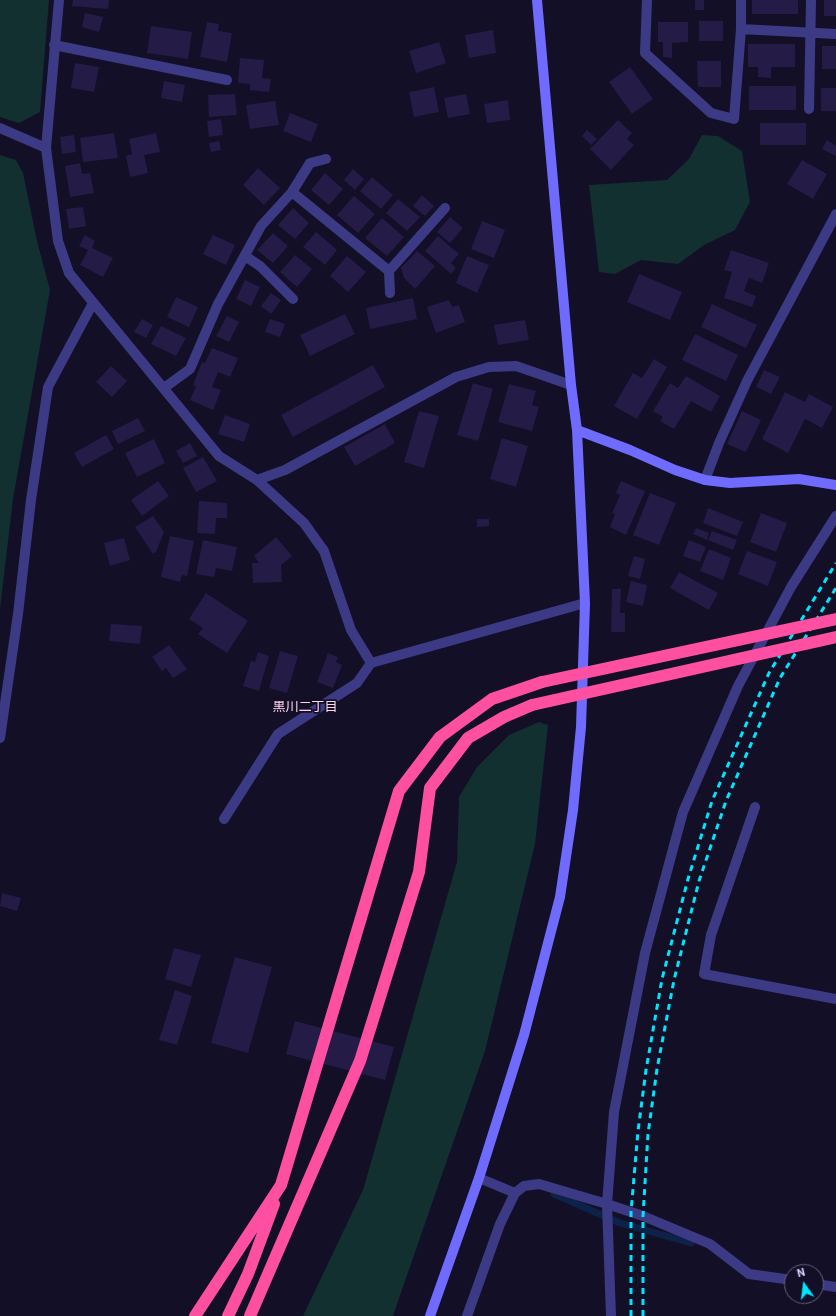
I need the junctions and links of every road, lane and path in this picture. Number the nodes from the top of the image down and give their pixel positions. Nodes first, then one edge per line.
1 (59, 0) edge
2 (537, 0) edge
3 (647, 0) edge
4 (741, 0) edge
5 (811, 0) edge
6 (741, 29) junction
7 (809, 32) junction
8 (836, 34) edge
9 (54, 45) junction
10 (227, 80) dead end
11 (809, 109) dead end
12 (0, 128) edge
13 (46, 148) junction
14 (326, 159) dead end
15 (292, 192) junction
16 (445, 208) dead end
17 (836, 214) edge
18 (246, 256) junction
19 (389, 271) junction
20 (390, 293) dead end
21 (293, 299) dead end
22 (94, 303) junction
23 (571, 385) junction
24 (164, 388) junction
25 (577, 430) junction
26 (257, 480) junction
27 (705, 480) junction
28 (836, 485) edge
29 (836, 516) edge
30 (585, 602) junction
31 (836, 619) edge
32 (836, 637) edge
33 (371, 663) junction
34 (0, 738) edge
35 (755, 807) dead end
36 (224, 819) dead end
37 (836, 999) edge
38 (479, 1178) junction
39 (281, 1185) junction
40 (515, 1194) junction
41 (607, 1204) junction
42 (784, 1279) edge
43 (824, 1285) edge
44 (836, 1287) edge
45 (195, 1316) edge
46 (228, 1316) edge
47 (250, 1316) edge
48 (430, 1316) edge
49 (467, 1316) edge
50 (611, 1316) edge

1 - 9 street
2 - 23 street
3 - 6 street
4 - 6 street
5 - 7 street
6 - 7 street
7 - 8 street
7 - 11 street
9 - 10 street
9 - 13 street
12 - 13 street
13 - 22 street
14 - 15 street
15 - 18 street
15 - 19 street
16 - 19 street
17 - 27 street
18 - 21 street
18 - 24 street
19 - 20 street
22 - 24 street
22 - 34 street
23 - 25 street
23 - 26 street
24 - 26 street
25 - 27 street
25 - 30 street
26 - 33 street
27 - 28 street
29 - 41 street
30 - 33 street
30 - 38 street
31 - 39 highway, bridge
32 - 47 highway, bridge
33 - 36 street
35 - 37 street
38 - 40 street
38 - 48 street
39 - 45 highway
39 - 46 highway
40 - 41 street
40 - 49 street
41 - 42 street
41 - 50 street
43 - 44 street

